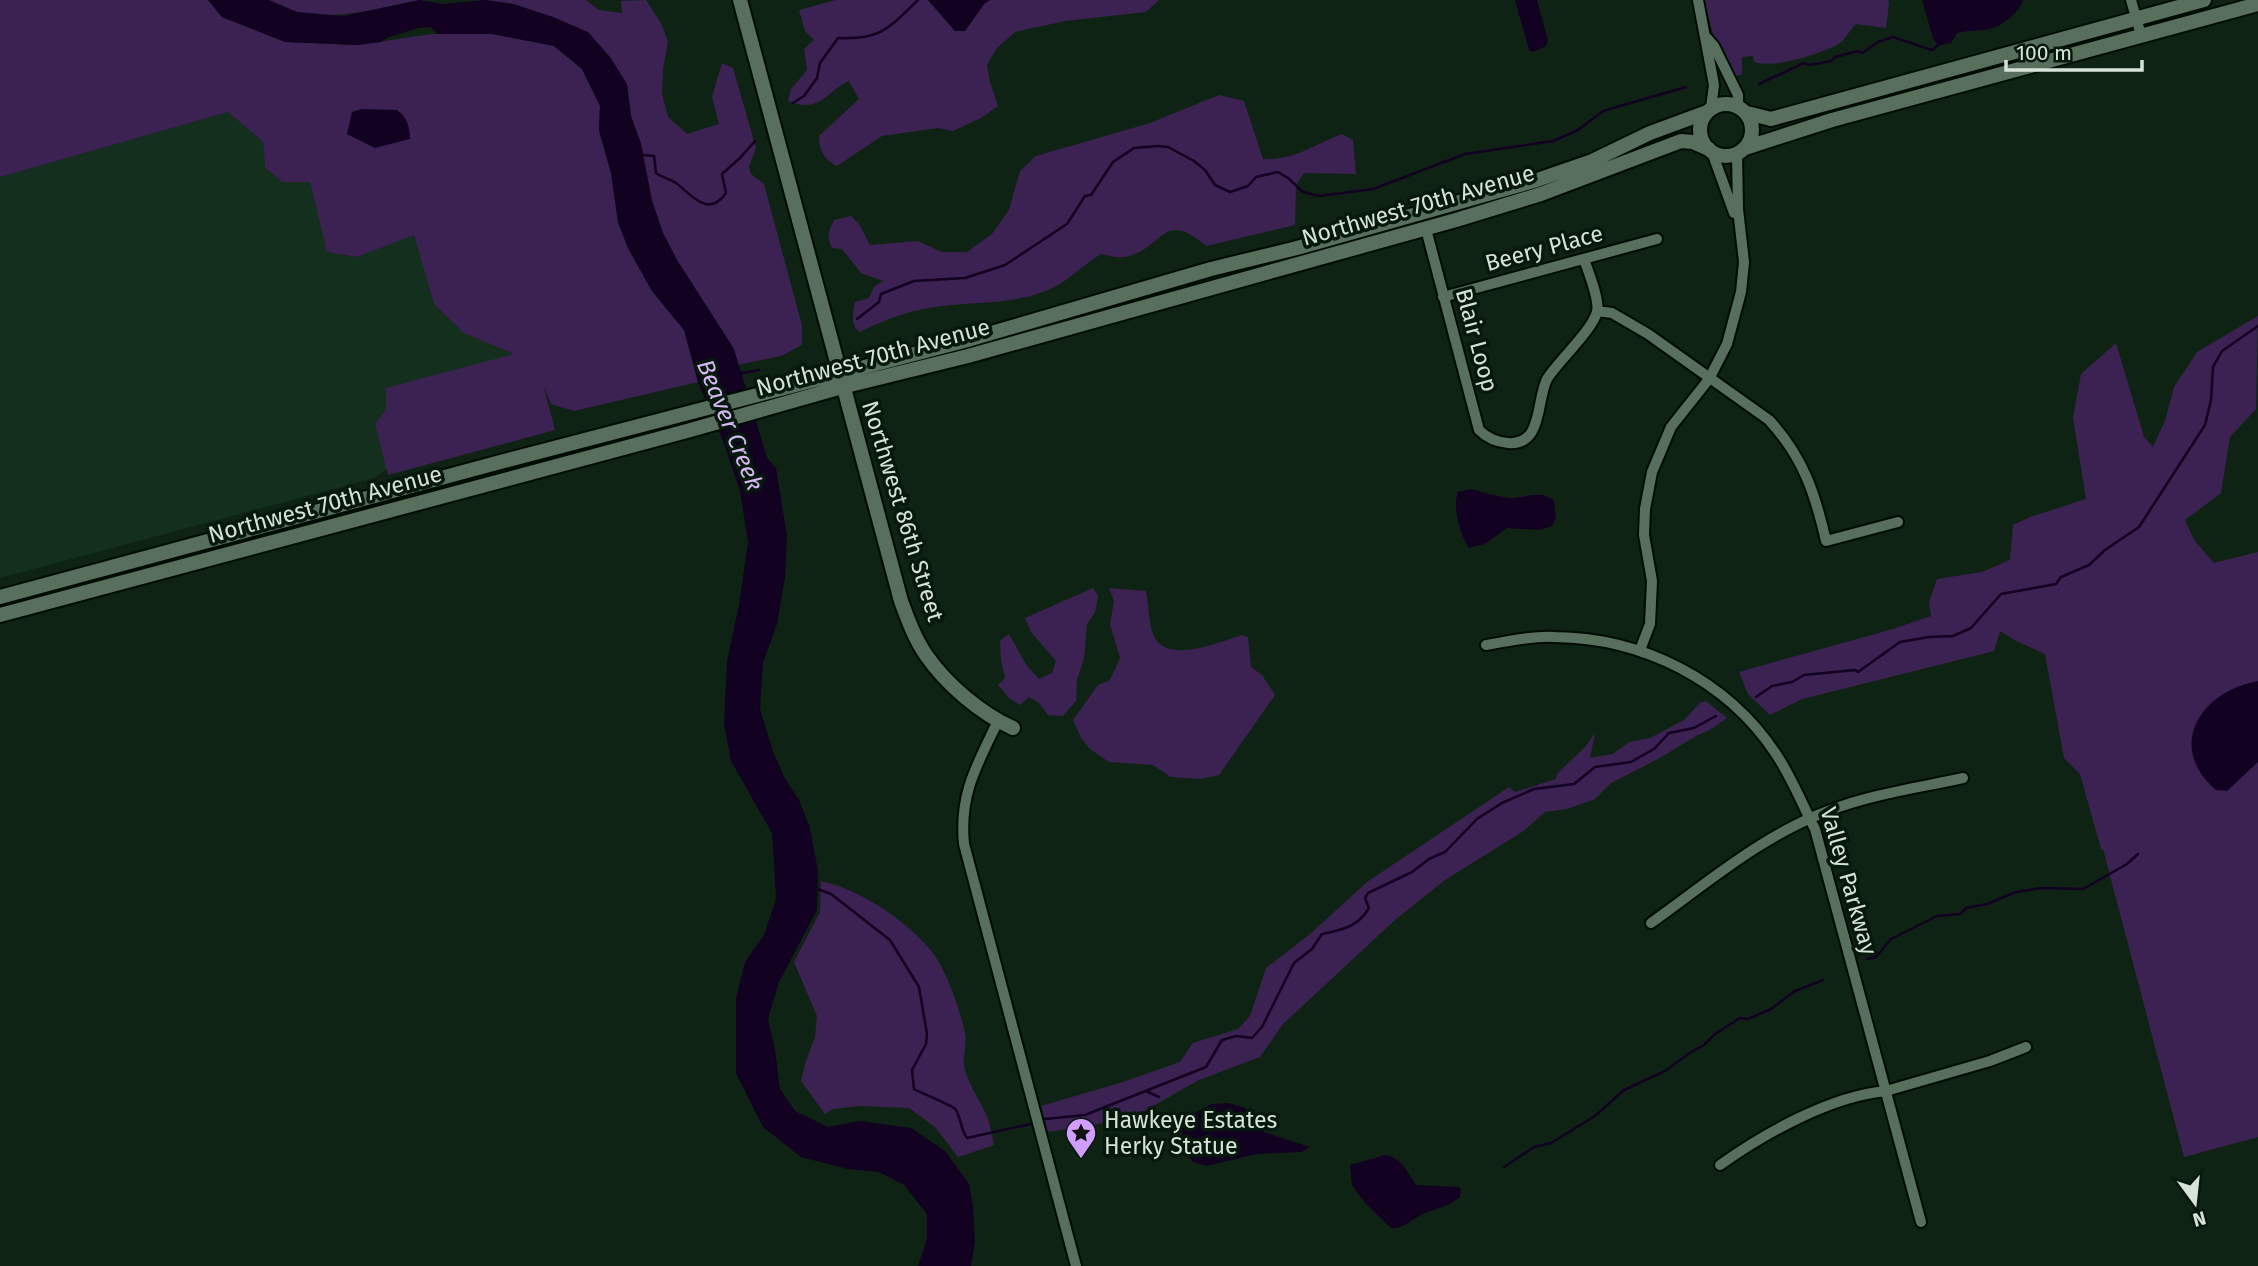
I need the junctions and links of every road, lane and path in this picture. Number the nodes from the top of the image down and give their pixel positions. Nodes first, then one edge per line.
1 (740, 0) edge
2 (1698, 0) edge
3 (2131, 0) edge
4 (2204, 0) edge
5 (2258, 4) edge
6 (2137, 19) junction
7 (2141, 36) junction
8 (1707, 38) junction
9 (1709, 110) junction
10 (1742, 110) junction
11 (1711, 151) junction
12 (1741, 151) junction
13 (1739, 226) junction
14 (1426, 229) junction
15 (1657, 239) dead end
16 (1584, 258) junction
17 (1241, 261) junction
18 (1245, 278) junction
19 (1443, 297) junction
20 (1597, 312) junction
21 (1709, 379) junction
22 (840, 381) junction
23 (1898, 522) dead end
24 (0, 597) edge
25 (0, 615) edge
26 (1486, 645) dead end
27 (1640, 650) junction
28 (998, 721) junction
29 (1013, 728) dead end
30 (1963, 778) dead end
31 (1811, 820) junction
32 (1651, 923) dead end
33 (2026, 1047) dead end
34 (1886, 1091) junction
35 (1720, 1165) dead end
36 (1921, 1222) dead end
37 (1076, 1266) edge

1 - 22 main road, Northwest 86th Street
2 - 8 street
3 - 6 street
4 - 6 main road, Northwest 70th Avenue
5 - 7 main road, Northwest 70th Avenue
6 - 7 street
6 - 10 main road, Northwest 70th Avenue
7 - 12 main road, Northwest 70th Avenue
8 - 9 street
8 - 10 street
9 - 10 main road, Northwest 70th Avenue
9 - 11 main road
9 - 17 main road, Northwest 70th Avenue
10 - 12 main road
11 - 12 main road, Northwest 70th Avenue
11 - 13 street
11 - 14 main road, Northwest 70th Avenue
12 - 13 street
13 - 21 street
14 - 18 main road, Northwest 70th Avenue
14 - 19 street, Blair Loop
15 - 16 street, Beery Place
16 - 19 street, Beery Place
16 - 20 street
17 - 18 street
17 - 22 main road, Northwest 70th Avenue
18 - 22 main road, Northwest 70th Avenue
19 - 20 street, Blair Loop
20 - 21 street
21 - 23 street
21 - 27 street
22 - 24 main road, Northwest 70th Avenue
22 - 25 main road, Northwest 70th Avenue
22 - 28 main road, Northwest 86th Street
26 - 27 street, Valley Parkway
27 - 31 street, Valley Parkway
28 - 29 main road, Northwest 86th Street
28 - 37 street
30 - 31 street
31 - 32 street
31 - 34 street, Valley Parkway
33 - 34 street
34 - 35 street
34 - 36 street, Valley Parkway

